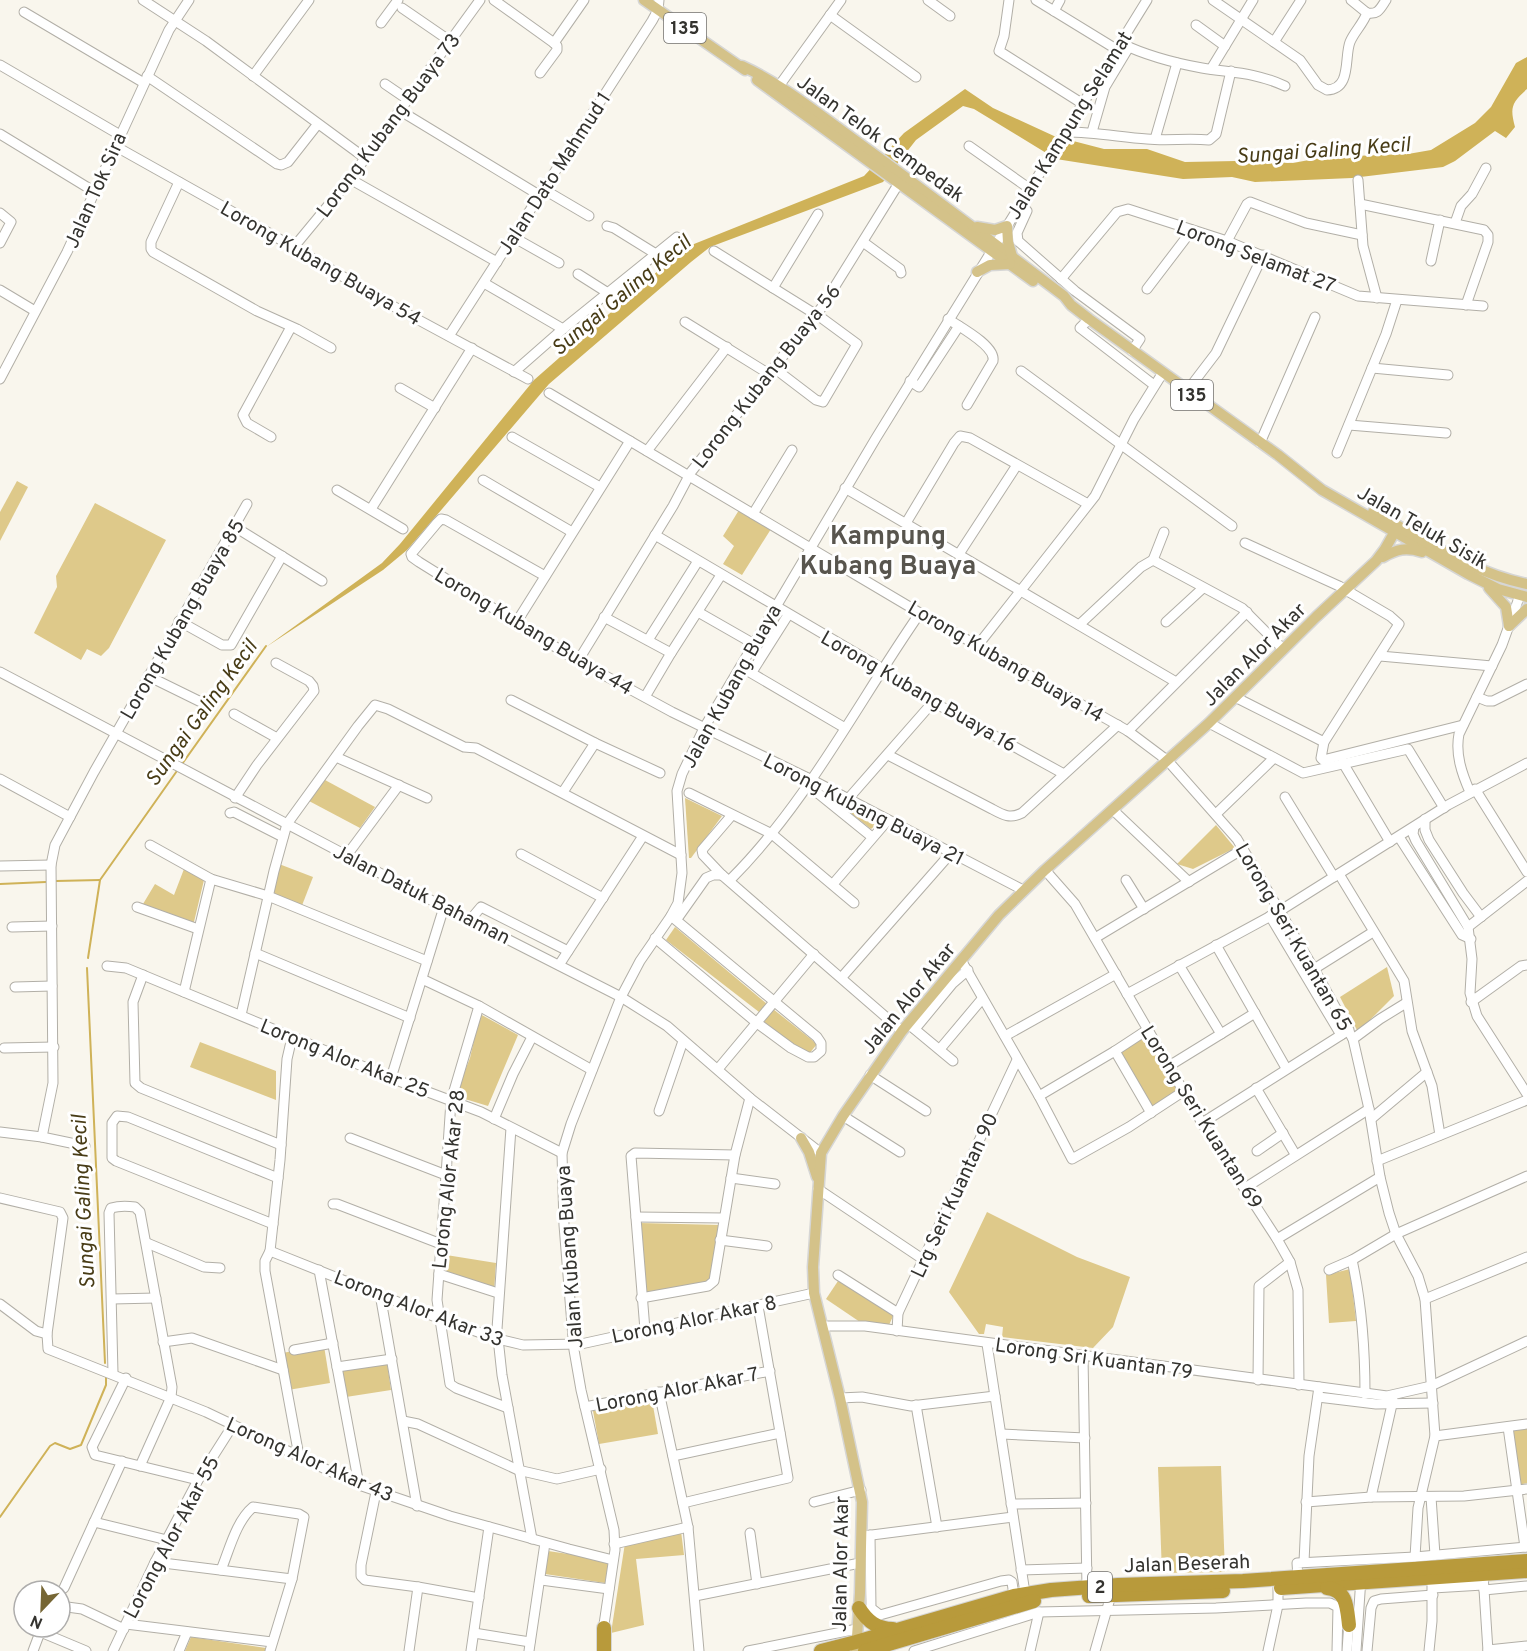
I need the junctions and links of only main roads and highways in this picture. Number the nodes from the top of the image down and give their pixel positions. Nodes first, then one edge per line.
1 (644, 0) edge
2 (658, 5) edge
3 (742, 66) junction
4 (874, 159) junction
5 (895, 177) junction
6 (968, 224) junction
7 (993, 247) junction
8 (1011, 261) junction
9 (977, 272) road end
10 (1397, 530) junction
11 (1376, 561) junction
12 (1444, 561) junction
13 (1480, 581) junction
14 (1527, 584) edge
15 (1525, 594) edge
16 (1527, 609) edge
17 (801, 1138) road end
18 (819, 1186) junction
19 (1526, 1552) edge
20 (1527, 1571) edge
21 (1433, 1573) junction
22 (1356, 1578) junction
23 (1313, 1586) junction
24 (859, 1608) junction
25 (1349, 1625) road end
26 (604, 1628) road end
27 (902, 1628) junction
28 (859, 1643) edge
29 (829, 1650) edge
30 (602, 1651) edge

1 - 2 main road, Jalan Telok Cempedak / 135
2 - 3 main road, Jalan Telok Cempedak / 135
3 - 4 main road, Jalan Telok Cempedak / 135
3 - 4 main road, Jalan Telok Cempedak / 135
4 - 5 main road, Jalan Telok Cempedak / 135
5 - 6 main road, Jalan Telok Cempedak / 135
5 - 7 main road, Jalan Telok Cempedak / 135
6 - 7 main road, Jalan Telok Cempedak / 135
6 - 8 main road
7 - 8 main road, Jalan Teluk Sisik / 135
8 - 9 main road
8 - 10 main road, Jalan Teluk Sisik / 135
10 - 11 main road, Jalan Alor Akar
10 - 12 main road, Jalan Teluk Sisik / 135
10 - 14 main road, Jalan Teluk Sisik / 135
11 - 12 main road
11 - 18 main road, Jalan Alor Akar
12 - 13 main road, Jalan Teluk Sisik / 135
13 - 15 main road, Jalan Teluk Sisik / 135
13 - 16 main road
17 - 18 main road
18 - 24 main road, Jalan Alor Akar
19 - 21 highway, Jalan Beserah / 2
20 - 21 highway, Jalan Beserah / 2
21 - 22 highway, Jalan Beserah / 2
22 - 23 highway, Jalan Beserah / 2
22 - 27 highway, Jalan Beserah / 2
23 - 25 highway
23 - 28 highway, Jalan Beserah / 2
24 - 27 highway
24 - 28 main road, Jalan Alor Akar
26 - 30 highway
27 - 28 highway, Jalan Beserah / 2
28 - 29 highway, Jalan Beserah / 2

